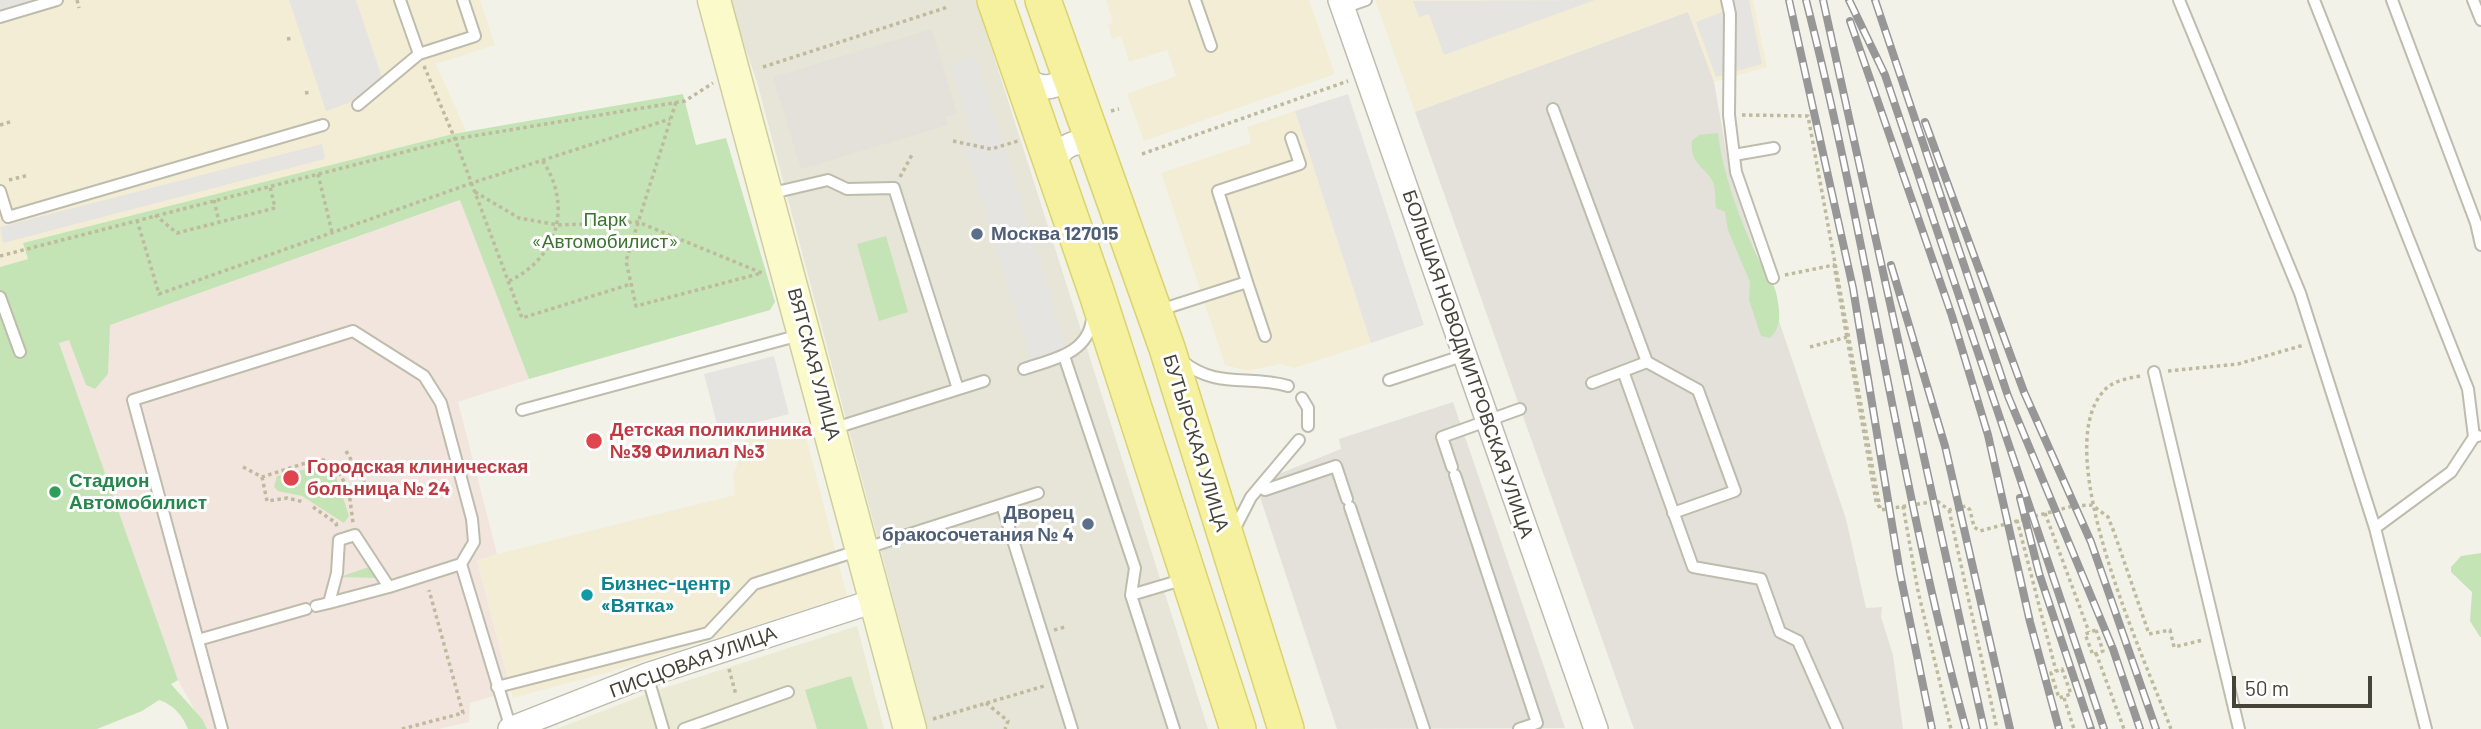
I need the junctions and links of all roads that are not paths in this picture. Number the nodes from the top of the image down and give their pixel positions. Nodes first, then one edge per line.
1 (57, 0) edge
2 (400, 0) edge
3 (463, 0) edge
4 (714, 0) edge
5 (995, 0) edge
6 (1043, 0) edge
7 (1195, 0) edge
8 (1366, 0) edge
9 (1727, 0) edge
10 (2179, 0) edge
11 (2315, 0) edge
12 (2392, 0) edge
13 (2473, 0) edge
14 (1342, 4) edge
15 (0, 17) edge
16 (2481, 20) edge
17 (1211, 46) dead end
18 (419, 54) junction
19 (1065, 58) junction
20 (1021, 72) junction
21 (358, 105) dead end
22 (1553, 109) dead end
23 (323, 125) dead end
24 (1291, 138) dead end
25 (1774, 148) dead end
26 (1734, 155) junction
27 (1101, 158) junction
28 (1056, 173) junction
29 (767, 195) junction
30 (1, 196) edge
31 (2479, 219) edge
32 (2481, 245) edge
33 (1773, 278) road end
34 (1247, 282) junction
35 (1096, 291) junction
36 (0, 297) edge
37 (1154, 312) junction
38 (806, 333) junction
39 (1265, 336) dead end
40 (1167, 348) junction
41 (20, 352) dead end
42 (1465, 355) junction
43 (1064, 356) junction
44 (1647, 362) junction
45 (1024, 369) dead end
46 (1623, 372) junction
47 (2154, 372) dead end
48 (1389, 380) dead end
49 (984, 381) dead end
50 (1592, 383) dead end
51 (1288, 386) dead end
52 (958, 389) junction
53 (1302, 398) dead end
54 (1520, 409) dead end
55 (522, 410) dead end
56 (1488, 421) junction
57 (1308, 426) dead end
58 (832, 429) junction
59 (2477, 436) edge
60 (1299, 440) dead end
61 (1260, 486) junction
62 (1038, 493) dead end
63 (1002, 505) junction
64 (1674, 513) junction
65 (2375, 528) junction
66 (1227, 545) junction
67 (864, 551) junction
68 (461, 564) junction
69 (1189, 578) junction
70 (389, 587) junction
71 (1131, 595) junction
72 (877, 600) junction
73 (329, 603) junction
74 (198, 640) junction
75 (647, 675) junction
76 (497, 687) junction
77 (788, 692) dead end
78 (922, 724) edge
79 (222, 729) edge
80 (511, 729) edge
81 (663, 729) edge
82 (684, 729) edge
83 (1072, 729) edge
84 (1174, 729) edge
85 (1238, 729) edge
86 (1286, 729) edge
87 (1423, 729) edge
88 (1519, 729) edge
89 (1596, 729) edge
90 (1837, 729) edge
91 (2239, 729) edge
92 (2426, 729) edge

1 - 15 lane
2 - 18 lane
3 - 18 lane
4 - 29 street, ВЯТСКАЯ УЛИЦА
5 - 20 main road
6 - 19 main road, БУТЫРСКАЯ УЛИЦА
7 - 17 lane
8 - 14 lane
9 - 26 lane
10 - 65 lane
11 - 59 lane
12 - 31 lane
13 - 16 lane
14 - 42 street, БОЛЬШАЯ НОВОДМИТРОВСКАЯ УЛИЦА
18 - 21 lane
19 - 20 street
19 - 27 main road, БУТЫРСКАЯ УЛИЦА
20 - 28 main road
22 - 44 lane
23 - 30 lane
24 - 34 lane
25 - 26 lane
26 - 33 lane
27 - 28 street
27 - 37 main road, БУТЫРСКАЯ УЛИЦА
28 - 35 main road
29 - 38 street, ВЯТСКАЯ УЛИЦА
29 - 52 lane
31 - 32 lane
34 - 37 lane
34 - 39 lane
35 - 43 lane
35 - 69 main road
36 - 41 lane
37 - 40 main road, БУТЫРСКАЯ УЛИЦА
38 - 55 lane
38 - 58 street, ВЯТСКАЯ УЛИЦА
40 - 51 lane
40 - 66 main road, БУТЫРСКАЯ УЛИЦА
42 - 48 lane
42 - 56 street, БОЛЬШАЯ НОВОДМИТРОВСКАЯ УЛИЦА
43 - 45 lane
43 - 71 lane
44 - 46 lane
44 - 64 lane
46 - 50 lane
46 - 64 lane
47 - 91 lane
49 - 52 lane
52 - 58 lane
53 - 57 lane
54 - 56 lane
56 - 88 lane
56 - 89 street, БОЛЬШАЯ НОВОДМИТРОВСКАЯ УЛИЦА
58 - 67 street, ВЯТСКАЯ УЛИЦА
59 - 65 lane
60 - 61 lane
61 - 66 lane
61 - 87 lane
62 - 63 lane
63 - 67 lane
63 - 83 lane
64 - 90 lane
65 - 92 lane
66 - 86 main road, БУТЫРСКАЯ УЛИЦА
67 - 72 street, ВЯТСКАЯ УЛИЦА
67 - 76 lane
68 - 70 lane
68 - 74 lane
68 - 76 lane
69 - 71 lane
69 - 85 main road
70 - 73 lane
70 - 73 lane
71 - 84 lane
72 - 75 street, ПИСЦОВАЯ УЛИЦА
72 - 78 street, ВЯТСКАЯ УЛИЦА
73 - 74 lane
74 - 79 lane
75 - 80 street, ПИСЦОВАЯ УЛИЦА
75 - 81 lane
76 - 80 lane
77 - 82 lane

